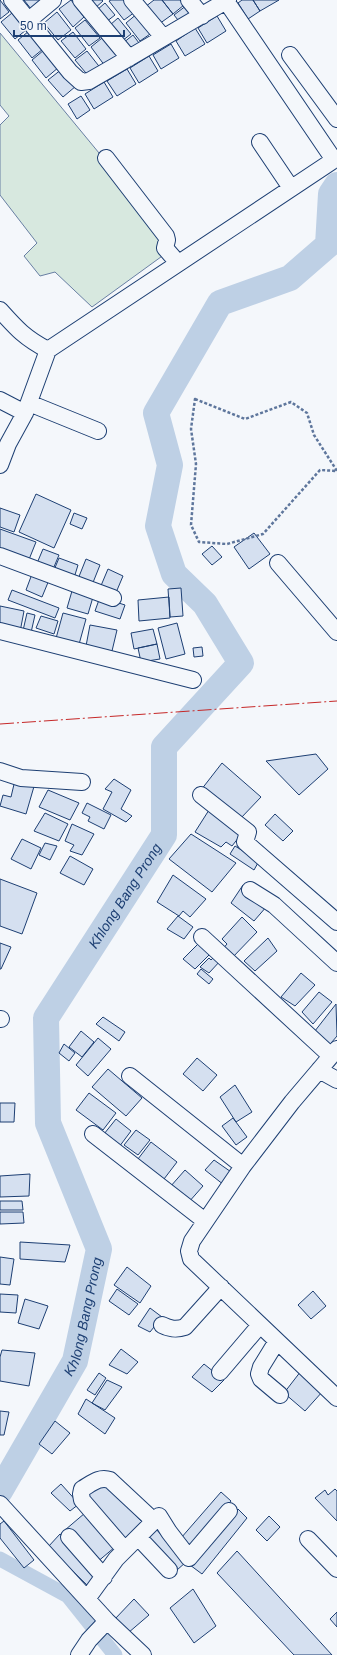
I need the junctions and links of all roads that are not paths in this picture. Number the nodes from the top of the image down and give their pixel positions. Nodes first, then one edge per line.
1 (12, 0) edge
2 (53, 0) edge
3 (81, 0) edge
4 (132, 0) edge
5 (189, 0) edge
6 (227, 0) edge
7 (202, 16) junction
8 (29, 20) junction
9 (163, 37) junction
10 (290, 55) dead end
11 (129, 58) junction
12 (337, 119) edge
13 (260, 142) dead end
14 (106, 158) dead end
15 (335, 159) edge
16 (291, 188) junction
17 (178, 263) junction
18 (0, 310) edge
19 (48, 350) junction
20 (0, 400) edge
21 (27, 408) junction
22 (98, 431) dead end
23 (4, 442) edge
24 (0, 465) edge
25 (0, 556) edge
26 (278, 562) dead end
27 (113, 598) dead end
28 (0, 631) edge
29 (337, 632) edge
30 (194, 680) dead end
31 (0, 771) edge
32 (82, 782) dead end
33 (201, 795) dead end
34 (250, 890) dead end
35 (337, 922) edge
36 (202, 937) dead end
37 (337, 963) edge
38 (334, 1052) edge
39 (319, 1070) junction
40 (130, 1076) dead end
41 (337, 1080) edge
42 (93, 1134) dead end
43 (243, 1166) junction
44 (205, 1221) junction
45 (221, 1287) junction
46 (162, 1325) dead end
47 (260, 1325) junction
48 (277, 1341) junction
49 (220, 1372) dead end
50 (280, 1395) dead end
51 (337, 1398) edge
52 (1, 1505) edge
53 (230, 1511) dead end
54 (154, 1521) junction
55 (69, 1537) dead end
56 (138, 1537) junction
57 (308, 1540) dead end
58 (125, 1550) junction
59 (337, 1569) edge
60 (169, 1570) dead end
61 (104, 1576) junction
62 (87, 1599) junction
63 (99, 1630) junction
64 (79, 1655) edge
65 (143, 1655) edge

1 - 8 street
2 - 8 street
3 - 11 street
4 - 9 street
5 - 7 street
6 - 7 street
6 - 15 street
7 - 9 street
8 - 11 street
9 - 11 street
10 - 12 street
13 - 16 street
14 - 17 street
15 - 16 street
16 - 17 street
17 - 19 street
18 - 19 street
19 - 21 street
20 - 21 street
21 - 22 street
21 - 23 street
23 - 24 street
25 - 27 street
26 - 29 street
28 - 30 street
31 - 32 street
33 - 35 street
34 - 37 street
36 - 38 street
38 - 39 street
39 - 41 street
39 - 43 street
40 - 43 street
42 - 44 street
43 - 44 street
44 - 45 street
45 - 46 street
45 - 47 street
47 - 48 street
47 - 49 street
48 - 50 street
48 - 51 street
52 - 62 street
53 - 54 street
54 - 56 street
54 - 58 street
55 - 61 street
56 - 58 street
56 - 60 street
57 - 59 street
58 - 61 street
61 - 62 street
62 - 63 street
63 - 64 street
63 - 65 street

